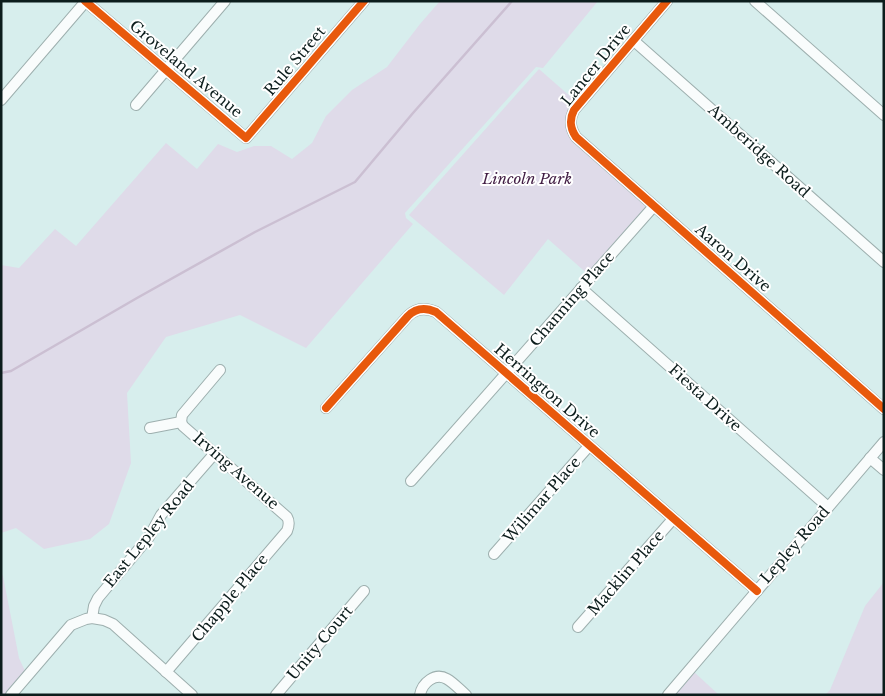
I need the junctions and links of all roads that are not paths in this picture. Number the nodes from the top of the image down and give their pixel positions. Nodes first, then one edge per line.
1 (85, 1) edge
2 (224, 1) edge
3 (364, 1) edge
4 (667, 1) edge
5 (755, 1) edge
6 (633, 40) junction
7 (166, 70) junction
8 (1, 100) edge
9 (136, 104) dead end
10 (884, 114) edge
11 (570, 124) joint
12 (246, 138) joint
13 (654, 206) junction
14 (884, 262) edge
15 (581, 288) junction
16 (220, 370) dead end
17 (506, 373) junction
18 (326, 408) dead end
19 (884, 409) edge
20 (182, 422) junction
21 (150, 428) dead end
22 (884, 442) edge
23 (589, 446) junction
24 (214, 453) junction
25 (870, 458) junction
26 (884, 470) edge
27 (411, 481) dead end
28 (828, 507) junction
29 (673, 518) junction
30 (289, 521) joint
31 (494, 554) dead end
32 (757, 591) junction
33 (364, 592) dead end
34 (92, 618) junction
35 (578, 627) dead end
36 (166, 672) junction
37 (13, 694) edge
38 (192, 695) edge
39 (276, 695) edge
40 (420, 695) edge
41 (466, 695) edge
42 (668, 695) edge

1 - 7 street, Groveland Avenue
1 - 8 street
2 - 7 street
3 - 12 street, Rule Street
4 - 6 street, Lancer Drive
5 - 10 street
6 - 11 street, Lancer Drive
6 - 14 street, Amberidge Road
7 - 9 street
7 - 12 street, Groveland Avenue
11 - 13 street, Aaron Drive
13 - 15 street, Channing Place
13 - 19 street, Aaron Drive
15 - 17 street, Channing Place
15 - 28 street, Fiesta Drive
16 - 20 street
17 - 18 street, Herrington Drive
17 - 23 street, Herrington Drive
17 - 27 street, Channing Place
20 - 21 street
20 - 24 street, Irving Avenue
22 - 25 street, Lepley Road
23 - 29 street, Herrington Drive
23 - 31 street, Wilimar Place
24 - 30 street, Irving Avenue
24 - 34 street, East Lepley Road
25 - 26 street
25 - 28 street, Lepley Road
28 - 32 street, Lepley Road
29 - 32 street, Herrington Drive
29 - 35 street, Macklin Place
30 - 36 street, Chapple Place
32 - 42 street, Lepley Road
33 - 39 street, Unity Court
34 - 36 street
34 - 37 street
36 - 38 street
40 - 41 street

